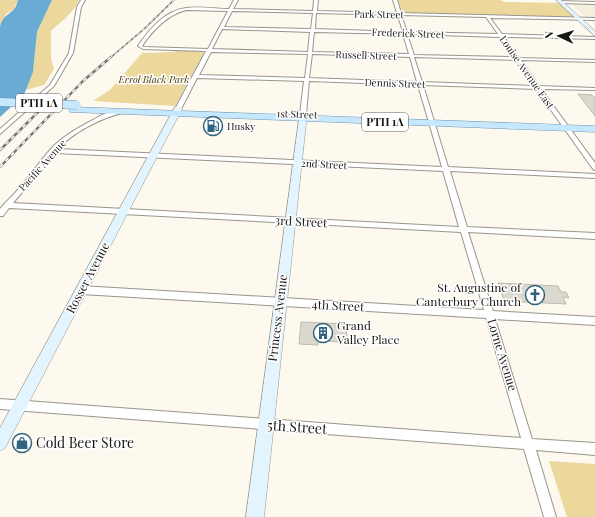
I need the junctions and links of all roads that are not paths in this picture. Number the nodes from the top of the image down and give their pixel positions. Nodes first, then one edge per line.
1 (82, 0) edge
2 (236, 0) edge
3 (316, 0) edge
4 (396, 0) edge
5 (562, 1) edge
6 (595, 3) edge
7 (230, 10) junction
8 (315, 12) junction
9 (400, 14) junction
10 (487, 16) junction
11 (579, 19) junction
12 (585, 19) junction
13 (595, 19) edge
14 (221, 28) junction
15 (595, 28) edge
16 (312, 31) junction
17 (406, 33) junction
18 (595, 34) edge
19 (501, 36) junction
20 (595, 38) edge
21 (141, 44) joint
22 (209, 50) junction
23 (310, 53) junction
24 (413, 56) junction
25 (517, 59) junction
26 (595, 61) edge
27 (195, 76) junction
28 (307, 80) junction
29 (421, 84) junction
30 (537, 88) junction
31 (595, 89) edge
32 (0, 102) edge
33 (75, 107) junction
34 (0, 108) edge
35 (152, 108) junction
36 (176, 111) junction
37 (120, 112) junction
38 (102, 114) junction
39 (302, 116) junction
40 (433, 121) junction
41 (595, 124) edge
42 (91, 125) junction
43 (565, 125) junction
44 (595, 129) edge
45 (0, 132) edge
46 (52, 151) junction
47 (153, 156) junction
48 (297, 162) junction
49 (595, 168) edge
50 (447, 170) junction
51 (595, 176) edge
52 (7, 205) junction
53 (123, 212) junction
54 (0, 214) edge
55 (290, 221) junction
56 (465, 230) junction
57 (595, 236) edge
58 (81, 290) junction
59 (280, 303) junction
60 (490, 315) junction
61 (595, 321) edge
62 (0, 404) edge
63 (20, 405) junction
64 (266, 424) junction
65 (0, 442) edge
66 (529, 444) junction
67 (595, 449) edge
68 (255, 517) edge
69 (550, 517) edge

1 - 45 street
2 - 7 street
3 - 8 street
4 - 9 street, Lorne Avenue
5 - 6 street
5 - 11 street
5 - 12 street
7 - 8 street, Park Street
7 - 14 street
7 - 21 street, Park Street
8 - 9 street, Park Street
8 - 16 street
9 - 10 street, Park Street
9 - 17 street, Lorne Avenue
10 - 11 street, Park Street
10 - 19 street, Louise Avenue East
11 - 12 street, Park Street
11 - 18 street
12 - 13 street, Park Street
12 - 15 street
14 - 16 street, Frederick Street
14 - 22 street
16 - 17 street, Frederick Street
16 - 23 street
17 - 19 street, Frederick Street
17 - 24 street, Lorne Avenue
19 - 20 street, Frederick Street
19 - 25 street, Louise Avenue East
21 - 22 street, Russell Street
22 - 23 street, Russell Street
22 - 27 street
23 - 24 street, Russell Street
23 - 28 street
24 - 25 street, Russell Street
24 - 29 street, Lorne Avenue
25 - 26 street, Russell Street
25 - 30 street, Louise Avenue East
27 - 28 street, Dennis Street
27 - 36 street
28 - 29 street, Dennis Street
28 - 39 street
29 - 30 street, Dennis Street
29 - 40 street, Lorne Avenue
30 - 31 street, Dennis Street
30 - 43 street, Louise Avenue East
32 - 33 main road, 1st Street / PTH 1A, bridge
33 - 34 main road, 1st Street / PTH 1A
33 - 35 main road, 1st Street
33 - 38 main road, 1st Street / PTH 1A
35 - 36 main road, 1st Street / PTH 1A
35 - 38 main road
36 - 37 main road, 1st Street / PTH 1A
36 - 39 main road, 1st Street / PTH 1A
36 - 47 street, Rosser Avenue
37 - 38 main road, 1st Street / PTH 1A
37 - 42 street, Pacific Avenue
38 - 42 street, Pacific Avenue
39 - 40 main road, 1st Street / PTH 1A
39 - 48 street, Princess Avenue
40 - 43 main road, 1st Street / PTH 1A
40 - 50 street, Lorne Avenue
41 - 43 main road, 1st Street / PTH 1A
42 - 46 street, Pacific Avenue
43 - 44 main road, 1st Street / PTH 1A
43 - 49 street, Louise Avenue East
46 - 47 street, 2nd Street
46 - 52 street, Pacific Avenue
47 - 48 street, 2nd Street
47 - 53 street, Rosser Avenue
48 - 50 street, 2nd Street
48 - 55 street, Princess Avenue
50 - 51 street, 2nd Street
50 - 56 street, Lorne Avenue
52 - 53 street, 3rd Street
52 - 54 street, Pacific Avenue
53 - 55 street, 3rd Street
53 - 58 street, Rosser Avenue
55 - 56 street, 3rd Street
55 - 59 street, Princess Avenue
56 - 57 street, 3rd Street
56 - 60 street, Lorne Avenue
58 - 59 street, 4th Street
58 - 63 street, Rosser Avenue
59 - 60 street, 4th Street
59 - 64 street, Princess Avenue
60 - 61 street, 4th Street
60 - 66 street, Lorne Avenue
62 - 63 street, 5th Street
63 - 64 street, 5th Street
63 - 65 street, Rosser Avenue
64 - 66 street, 5th Street
64 - 68 street, Princess Avenue
66 - 67 street, 5th Street
66 - 69 street, Lorne Avenue

